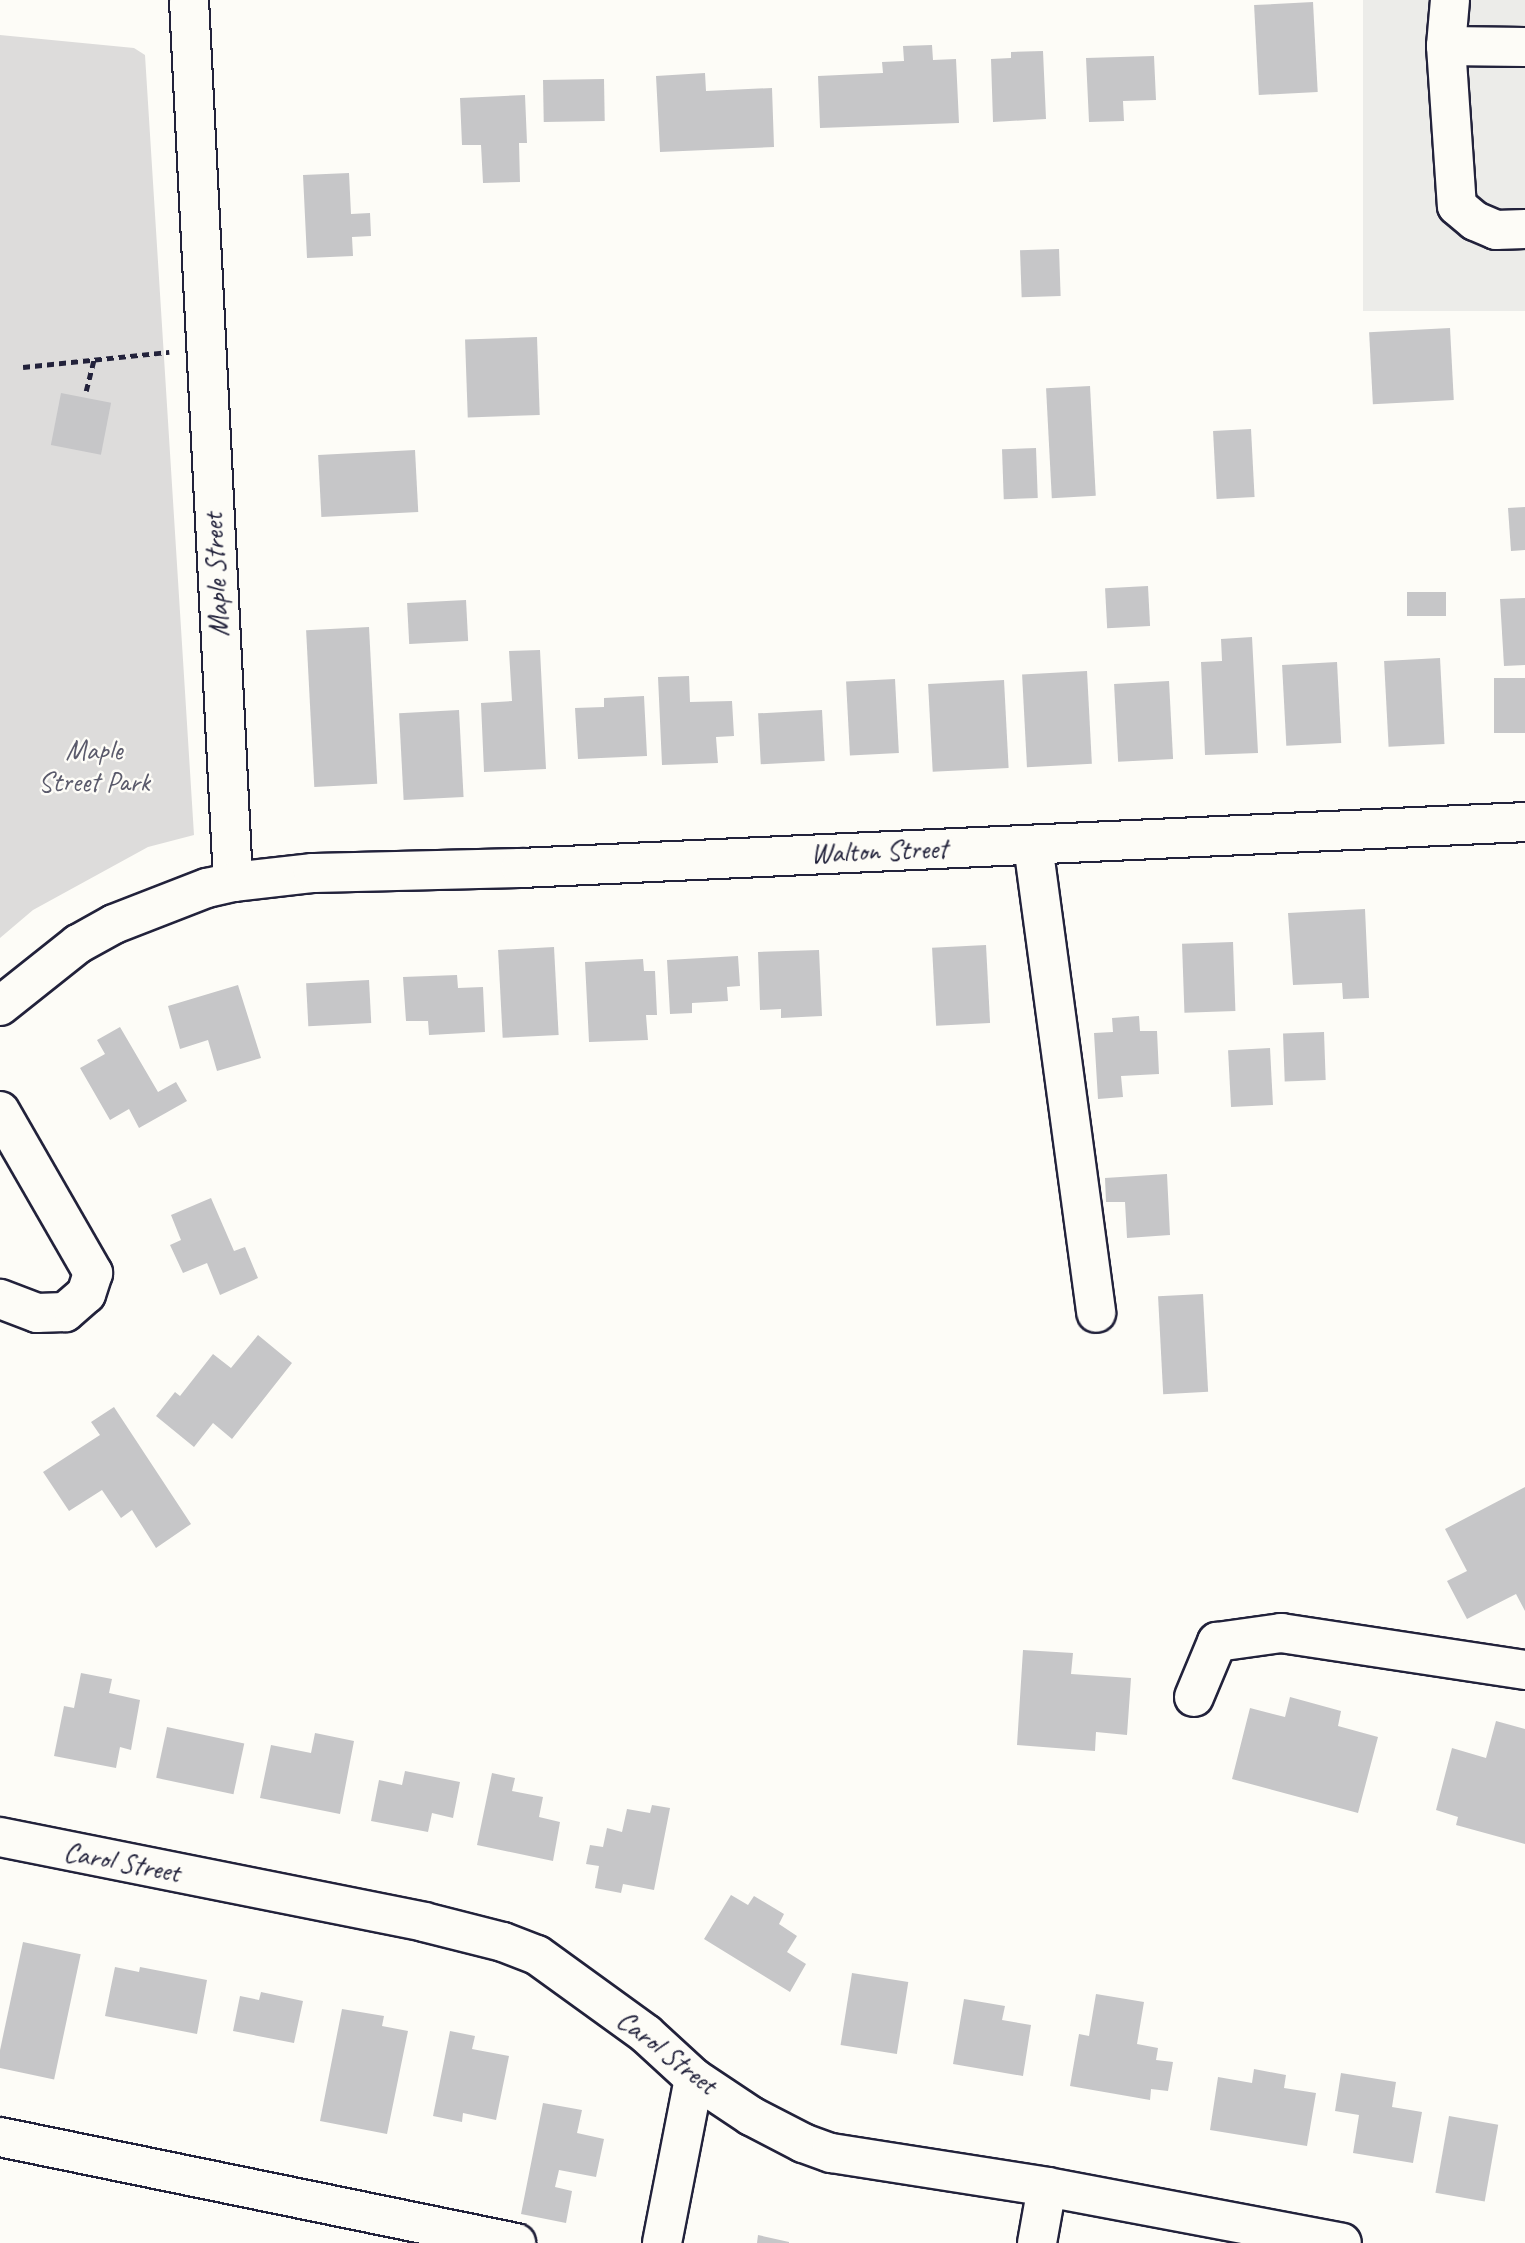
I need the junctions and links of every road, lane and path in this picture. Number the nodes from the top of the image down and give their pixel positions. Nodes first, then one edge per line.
1 (189, 0) edge
2 (1450, 0) edge
3 (1446, 46) junction
4 (1525, 47) edge
5 (1525, 229) edge
6 (169, 352) dead end
7 (94, 360) junction
8 (23, 367) dead end
9 (86, 391) dead end
10 (1525, 822) edge
11 (1033, 845) junction
12 (233, 882) junction
13 (0, 1006) edge
14 (0, 1111) edge
15 (0, 1299) edge
16 (1096, 1312) dead end
17 (1525, 1670) edge
18 (1194, 1697) dead end
19 (0, 1837) edge
20 (694, 2078) junction
21 (0, 2137) edge
22 (1046, 2187) junction
23 (516, 2243) edge
24 (662, 2243) edge
25 (1037, 2243) edge
26 (1342, 2243) edge

1 - 12 street, Maple Street
2 - 3 street
3 - 4 street
3 - 5 street
6 - 7 path
7 - 8 path
7 - 9 path
10 - 11 street, Walton Street
11 - 12 street, Walton Street
11 - 16 street
12 - 13 street
14 - 15 street
17 - 18 street
19 - 20 street, Carol Street
20 - 22 street, Carol Street
20 - 24 street
21 - 23 street
22 - 25 street
22 - 26 street, Carol Street

